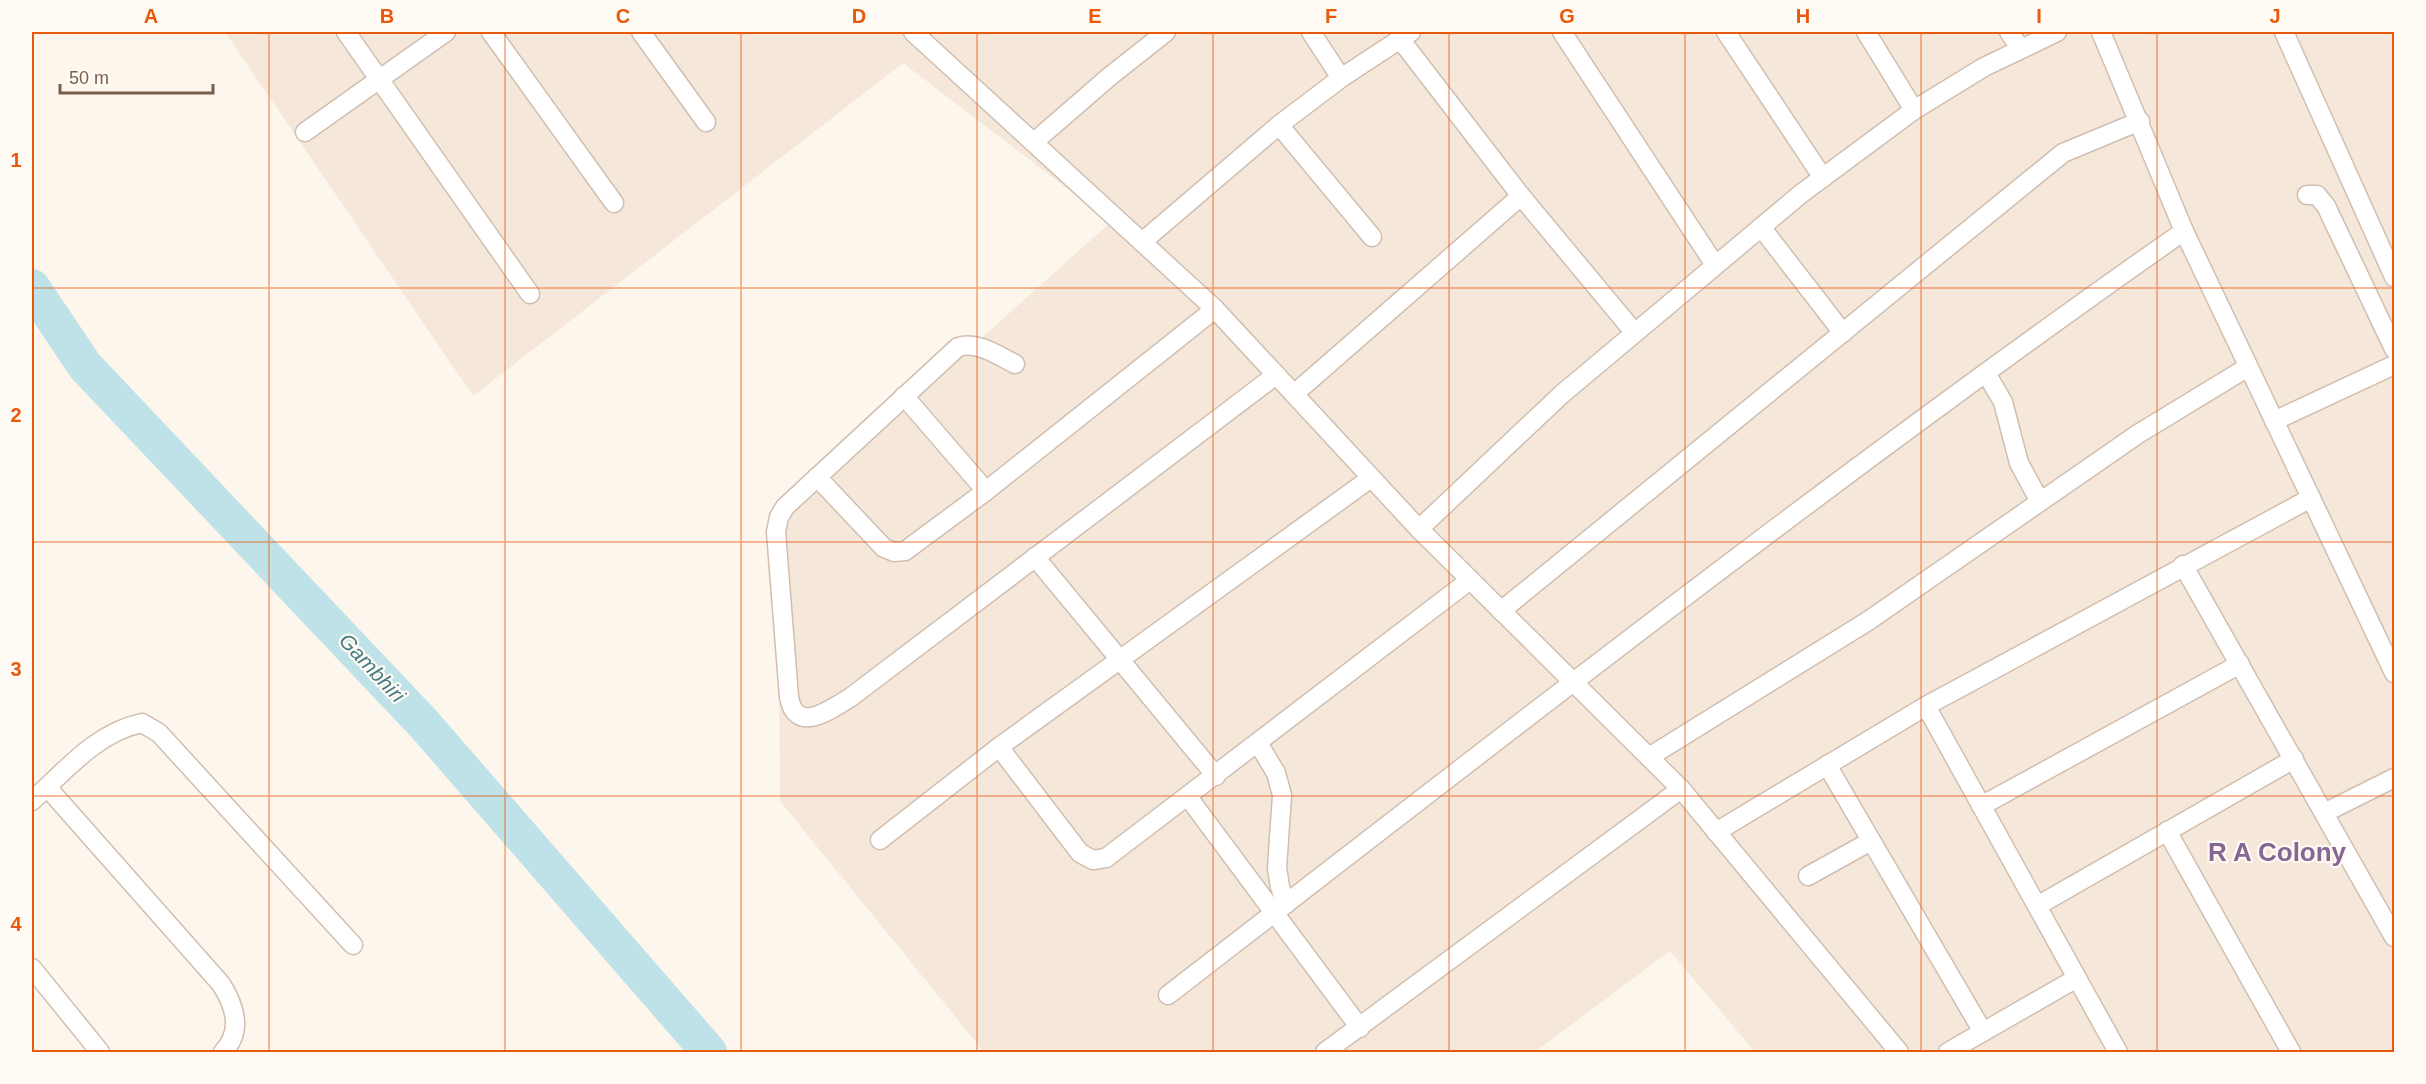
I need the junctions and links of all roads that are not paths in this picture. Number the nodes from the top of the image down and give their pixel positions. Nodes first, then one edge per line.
1 (346, 32) edge
2 (446, 32) edge
3 (491, 32) edge
4 (641, 32) edge
5 (913, 32) edge
6 (1166, 32) edge
7 (1311, 32) edge
8 (1562, 32) edge
9 (1726, 32) edge
10 (1866, 32) edge
11 (2010, 32) edge
12 (2057, 32) edge
13 (2101, 32) edge
14 (2284, 32) edge
15 (1406, 35) edge
16 (2020, 49) junction
17 (1341, 78) junction
18 (379, 79) junction
19 (1914, 110) junction
20 (2140, 121) junction
21 (706, 122) dead end
22 (1279, 125) junction
23 (305, 132) dead end
24 (1034, 142) junction
25 (1823, 178) junction
26 (2307, 195) dead end
27 (1521, 196) junction
28 (614, 203) dead end
29 (1761, 227) junction
30 (2184, 231) junction
31 (1372, 237) dead end
32 (1142, 242) junction
33 (1715, 265) junction
34 (2394, 277) edge
35 (530, 294) dead end
36 (1215, 309) junction
37 (1634, 332) junction
38 (1843, 333) junction
39 (2394, 349) edge
40 (1015, 364) dead end
41 (2394, 365) edge
42 (2248, 367) junction
43 (1986, 373) junction
44 (1276, 375) junction
45 (1294, 394) junction
46 (904, 396) junction
47 (2274, 421) junction
48 (817, 477) junction
49 (1371, 478) junction
50 (986, 491) junction
51 (2311, 498) junction
52 (2039, 500) junction
53 (1419, 529) junction
54 (1035, 557) junction
55 (2183, 565) junction
56 (1470, 580) junction
57 (1501, 611) junction
58 (1121, 660) junction
59 (2240, 664) junction
60 (2394, 672) edge
61 (1574, 682) junction
62 (1926, 706) junction
63 (1258, 743) junction
64 (999, 747) junction
65 (1649, 757) junction
66 (2294, 759) junction
67 (1827, 765) junction
68 (1216, 776) junction
69 (2394, 778) edge
70 (47, 787) junction
71 (1681, 789) junction
72 (1188, 797) junction
73 (32, 801) edge
74 (1981, 806) junction
75 (2324, 813) junction
76 (2167, 831) junction
77 (1716, 832) junction
78 (880, 840) dead end
79 (1871, 841) junction
80 (1808, 876) dead end
81 (2037, 906) junction
82 (1280, 908) junction
83 (2394, 937) edge
84 (353, 945) dead end
85 (32, 968) edge
86 (2076, 978) junction
87 (1168, 995) dead end
88 (1360, 1028) junction
89 (1983, 1032) junction
90 (100, 1053) edge
91 (224, 1053) edge
92 (1325, 1053) edge
93 (1899, 1053) edge
94 (1948, 1053) edge
95 (2118, 1053) edge
96 (2291, 1053) edge

1 - 18 street
2 - 18 street
3 - 28 street
4 - 21 street
5 - 24 street
6 - 24 street
7 - 17 street
8 - 33 street
9 - 25 street
10 - 19 street
11 - 16 street
12 - 16 street
13 - 20 street
14 - 34 street
15 - 17 street
15 - 27 street
16 - 19 street
17 - 22 street
18 - 23 street
18 - 35 street
19 - 25 street
20 - 30 street
20 - 38 street
22 - 31 street
22 - 32 street
24 - 32 street
25 - 29 street
26 - 39 street
27 - 37 street
27 - 45 street
29 - 33 street
29 - 38 street
30 - 42 street
30 - 43 street
32 - 36 street
33 - 37 street
36 - 44 street
36 - 50 street
37 - 53 street
38 - 57 street
40 - 46 street
41 - 47 street
42 - 47 street
42 - 52 street
43 - 52 street
43 - 61 street
44 - 45 street
44 - 54 street
45 - 49 street
46 - 48 street
46 - 50 street
47 - 51 street
48 - 50 street
48 - 54 street
49 - 53 street
49 - 58 street
51 - 55 street
51 - 60 street
52 - 65 street
53 - 56 street
54 - 58 street
55 - 59 street
55 - 62 street
56 - 57 street
56 - 63 street
57 - 61 street
58 - 64 street
58 - 68 street
59 - 66 street
59 - 74 street
61 - 65 street
61 - 82 street
62 - 67 street
62 - 74 street
63 - 68 street
63 - 82 street
64 - 72 street
64 - 78 street
65 - 71 street
66 - 75 street
66 - 76 street
67 - 77 street
67 - 79 street
68 - 72 street
69 - 75 street
70 - 73 street
70 - 84 street
70 - 91 street
71 - 77 street
71 - 88 street
72 - 82 street
74 - 81 street
75 - 83 street
76 - 81 street
76 - 96 street
77 - 93 street
79 - 80 street
79 - 89 street
81 - 86 street
82 - 87 street
82 - 88 street
85 - 90 street
86 - 89 street
86 - 95 street
88 - 92 street
89 - 94 street

